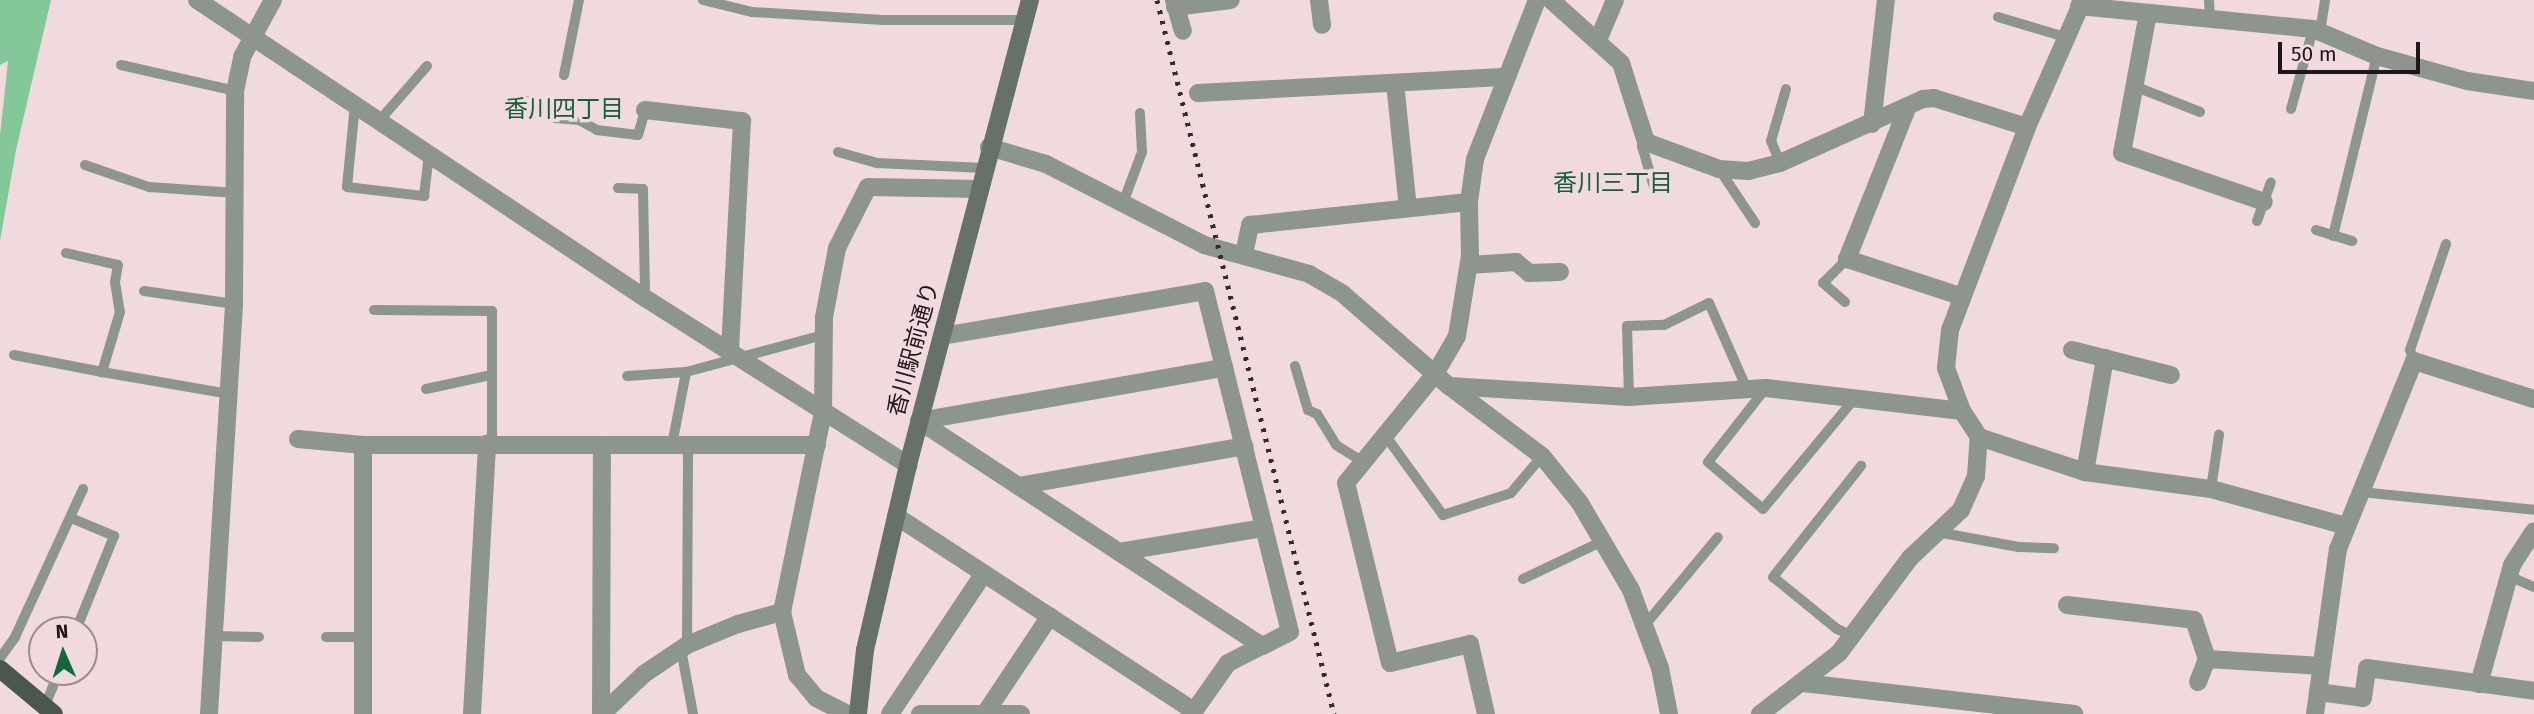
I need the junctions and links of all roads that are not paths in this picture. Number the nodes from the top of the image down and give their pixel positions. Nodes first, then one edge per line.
1 (197, 0) edge
2 (273, 0) edge
3 (579, 0) edge
4 (703, 0) edge
5 (1030, 0) edge
6 (1231, 0) edge
7 (1319, 0) edge
8 (1537, 0) edge
9 (1551, 0) edge
10 (1615, 0) edge
11 (1886, 0) edge
12 (2209, 0) edge
13 (2325, 0) edge
14 (1174, 3) edge
15 (2081, 3) edge
16 (2148, 13) junction
17 (1998, 17) dead end
18 (2210, 19) junction
19 (1021, 20) junction
20 (1322, 25) dead end
21 (2317, 30) junction
22 (1183, 31) dead end
23 (251, 36) junction
24 (2066, 37) junction
25 (1598, 40) junction
26 (2377, 56) junction
27 (121, 65) dead end
28 (427, 66) dead end
29 (564, 75) dead end
30 (1507, 77) junction
31 (1395, 83) junction
32 (2134, 86) junction
33 (1786, 89) dead end
34 (235, 91) junction
35 (2534, 91) edge
36 (1198, 93) dead end
37 (528, 101) dead end
38 (355, 105) junction
39 (1908, 106) junction
40 (2291, 109) dead end
41 (645, 110) joint
42 (2200, 112) dead end
43 (1140, 113) dead end
44 (379, 121) junction
45 (1872, 124) junction
46 (2027, 127) junction
47 (1646, 142) junction
48 (989, 147) junction
49 (838, 152) dead end
50 (429, 154) junction
51 (1780, 163) junction
52 (85, 165) dead end
53 (984, 168) junction
54 (1719, 169) junction
55 (2271, 183) dead end
56 (1654, 187) dead end
57 (618, 188) dead end
58 (979, 190) junction
59 (236, 194) junction
60 (1469, 202) junction
61 (2264, 202) junction
62 (1123, 203) junction
63 (1408, 208) junction
64 (2257, 221) dead end
65 (1755, 223) dead end
66 (2316, 230) dead end
67 (2333, 236) junction
68 (2352, 242) dead end
69 (2446, 244) dead end
70 (66, 253) dead end
71 (1244, 254) junction
72 (1847, 259) junction
73 (1469, 265) junction
74 (1560, 272) dead end
75 (144, 291) dead end
76 (1961, 296) junction
77 (645, 298) junction
78 (1845, 302) dead end
79 (234, 304) junction
80 (374, 310) dead end
81 (823, 335) junction
82 (942, 336) junction
83 (2072, 350) dead end
84 (736, 353) junction
85 (14, 355) dead end
86 (2105, 358) junction
87 (2414, 362) junction
88 (1295, 366) dead end
89 (1224, 368) junction
90 (102, 372) junction
91 (686, 372) junction
92 (491, 375) junction
93 (2171, 375) dead end
94 (626, 376) dead end
95 (1442, 380) junction
96 (1746, 387) junction
97 (1766, 388) junction
98 (426, 389) dead end
99 (2532, 393) edge
100 (230, 394) junction
101 (1629, 397) junction
102 (1856, 397) junction
103 (1962, 411) junction
104 (822, 413) junction
105 (919, 421) junction
106 (1385, 435) junction
107 (2219, 435) dead end
108 (1979, 438) junction
109 (298, 439) dead end
110 (490, 443) junction
111 (817, 444) junction
112 (363, 445) junction
113 (602, 445) junction
114 (680, 445) junction
115 (1244, 446) junction
116 (1542, 456) junction
117 (1363, 463) junction
118 (908, 465) junction
119 (1861, 466) dead end
120 (2085, 472) junction
121 (1018, 486) junction
122 (83, 489) dead end
123 (2211, 489) junction
124 (2361, 492) junction
125 (2534, 510) edge
126 (897, 516) junction
127 (71, 518) junction
128 (2346, 526) junction
129 (1264, 528) junction
130 (2534, 531) edge
131 (1937, 532) junction
132 (1718, 537) dead end
133 (1603, 541) junction
134 (2054, 548) dead end
135 (1119, 552) junction
136 (984, 573) junction
137 (2509, 576) junction
138 (1523, 579) dead end
139 (2534, 587) edge
140 (2067, 605) dead end
141 (782, 612) junction
142 (82, 616) edge
143 (1050, 616) junction
144 (1645, 625) junction
145 (215, 636) junction
146 (1854, 636) junction
147 (259, 637) dead end
148 (326, 637) dead end
149 (363, 637) junction
150 (1262, 646) junction
151 (684, 647) junction
152 (0, 657) edge
153 (2207, 659) junction
154 (2321, 666) junction
155 (0, 669) edge
156 (2198, 682) dead end
157 (1803, 683) junction
158 (2479, 684) junction
159 (55, 686) edge
160 (2534, 691) edge
161 (2318, 692) junction
162 (49, 710) edge
163 (986, 712) junction
164 (1193, 712) edge
165 (209, 714) edge
166 (363, 714) edge
167 (472, 714) edge
168 (601, 714) edge
169 (693, 714) edge
170 (847, 714) edge
171 (858, 714) edge
172 (890, 714) edge
173 (920, 714) edge
174 (1021, 714) edge
175 (1486, 714) edge
176 (1669, 714) edge
177 (1760, 714) edge
178 (2074, 714) edge
179 (2315, 714) edge

1 - 23 street
2 - 23 street
3 - 29 lane
4 - 19 lane
5 - 19 street, 香川駅前通り
6 - 14 street
7 - 20 street
8 - 30 street
9 - 25 street
10 - 25 street
11 - 45 street
12 - 18 lane
13 - 21 lane
14 - 22 street
15 - 16 street
15 - 24 street
16 - 18 street
16 - 32 street
17 - 24 lane
18 - 21 street
19 - 48 street, 香川駅前通り
21 - 26 street
21 - 40 lane
23 - 34 street
23 - 38 street
24 - 46 street
25 - 47 street
26 - 35 street
26 - 67 lane
27 - 34 lane
28 - 44 lane
30 - 31 street
30 - 60 street
31 - 36 street
31 - 63 street
32 - 42 lane
32 - 61 street
33 - 51 lane
34 - 59 street
37 - 41 lane
38 - 44 street
38 - 50 lane
39 - 45 street
39 - 46 street
39 - 72 street
41 - 84 street
43 - 62 lane
44 - 50 street
45 - 51 street
46 - 76 street
47 - 54 street
47 - 56 lane
48 - 53 street, 香川駅前通り
48 - 62 street
49 - 53 lane
50 - 77 street
51 - 54 street
52 - 59 lane
53 - 58 street, 香川駅前通り
54 - 65 lane
55 - 61 lane
57 - 77 lane
58 - 81 street
58 - 82 street, 香川駅前通り
59 - 79 street
60 - 63 street
60 - 73 street
61 - 64 lane
62 - 71 street
63 - 71 street
66 - 67 lane
67 - 68 lane
69 - 87 lane
70 - 90 lane
71 - 95 street
72 - 76 street
72 - 78 lane
73 - 74 street
73 - 95 street
75 - 79 lane
76 - 103 street
77 - 84 street
79 - 100 street
80 - 92 lane
81 - 84 lane
81 - 104 street
82 - 89 street
82 - 105 street, 香川駅前通り
83 - 86 street
84 - 91 lane
84 - 104 street
85 - 90 lane
86 - 93 street
86 - 120 street
87 - 99 street
87 - 124 street
88 - 117 lane
89 - 105 street
89 - 115 street
90 - 100 lane
91 - 94 lane
91 - 114 lane
92 - 98 lane
92 - 110 lane
95 - 101 street
95 - 106 street
95 - 116 street
96 - 97 street
96 - 101 street
96 - 101 lane
97 - 102 street
97 - 102 lane
100 - 145 street
102 - 103 street
103 - 108 street
104 - 111 street
104 - 118 street
105 - 118 street, 香川駅前通り
105 - 121 street
106 - 116 lane
106 - 117 street
107 - 123 lane
108 - 120 street
108 - 131 street
109 - 112 street
110 - 112 street
110 - 113 street
110 - 167 street
111 - 114 street
111 - 141 street
112 - 149 street
113 - 114 street
113 - 168 street
114 - 151 lane
115 - 121 street
115 - 129 street
116 - 133 street
117 - 175 street
118 - 126 street, 香川駅前通り
119 - 146 lane
120 - 123 street
121 - 135 street
122 - 127 lane
123 - 128 street
124 - 125 lane
124 - 128 street
126 - 136 street
126 - 171 street, 香川駅前通り
127 - 142 lane
127 - 152 lane
128 - 154 street
129 - 135 street
129 - 150 street
130 - 137 street
131 - 134 lane
131 - 146 street
132 - 144 lane
133 - 138 lane
133 - 144 street
135 - 150 street
136 - 143 street
136 - 172 street
137 - 139 lane
137 - 158 street
140 - 153 street
141 - 151 street
141 - 170 street
143 - 163 street
143 - 164 street
144 - 176 street
145 - 147 lane
145 - 165 street
146 - 157 street
148 - 149 lane
149 - 166 street
150 - 164 street
151 - 168 street
151 - 169 lane
153 - 154 street
153 - 156 street
154 - 161 street
155 - 162 main road
157 - 177 street
157 - 178 street
158 - 160 street
158 - 161 street
159 - 162 lane
161 - 179 street
163 - 173 street
163 - 174 street

